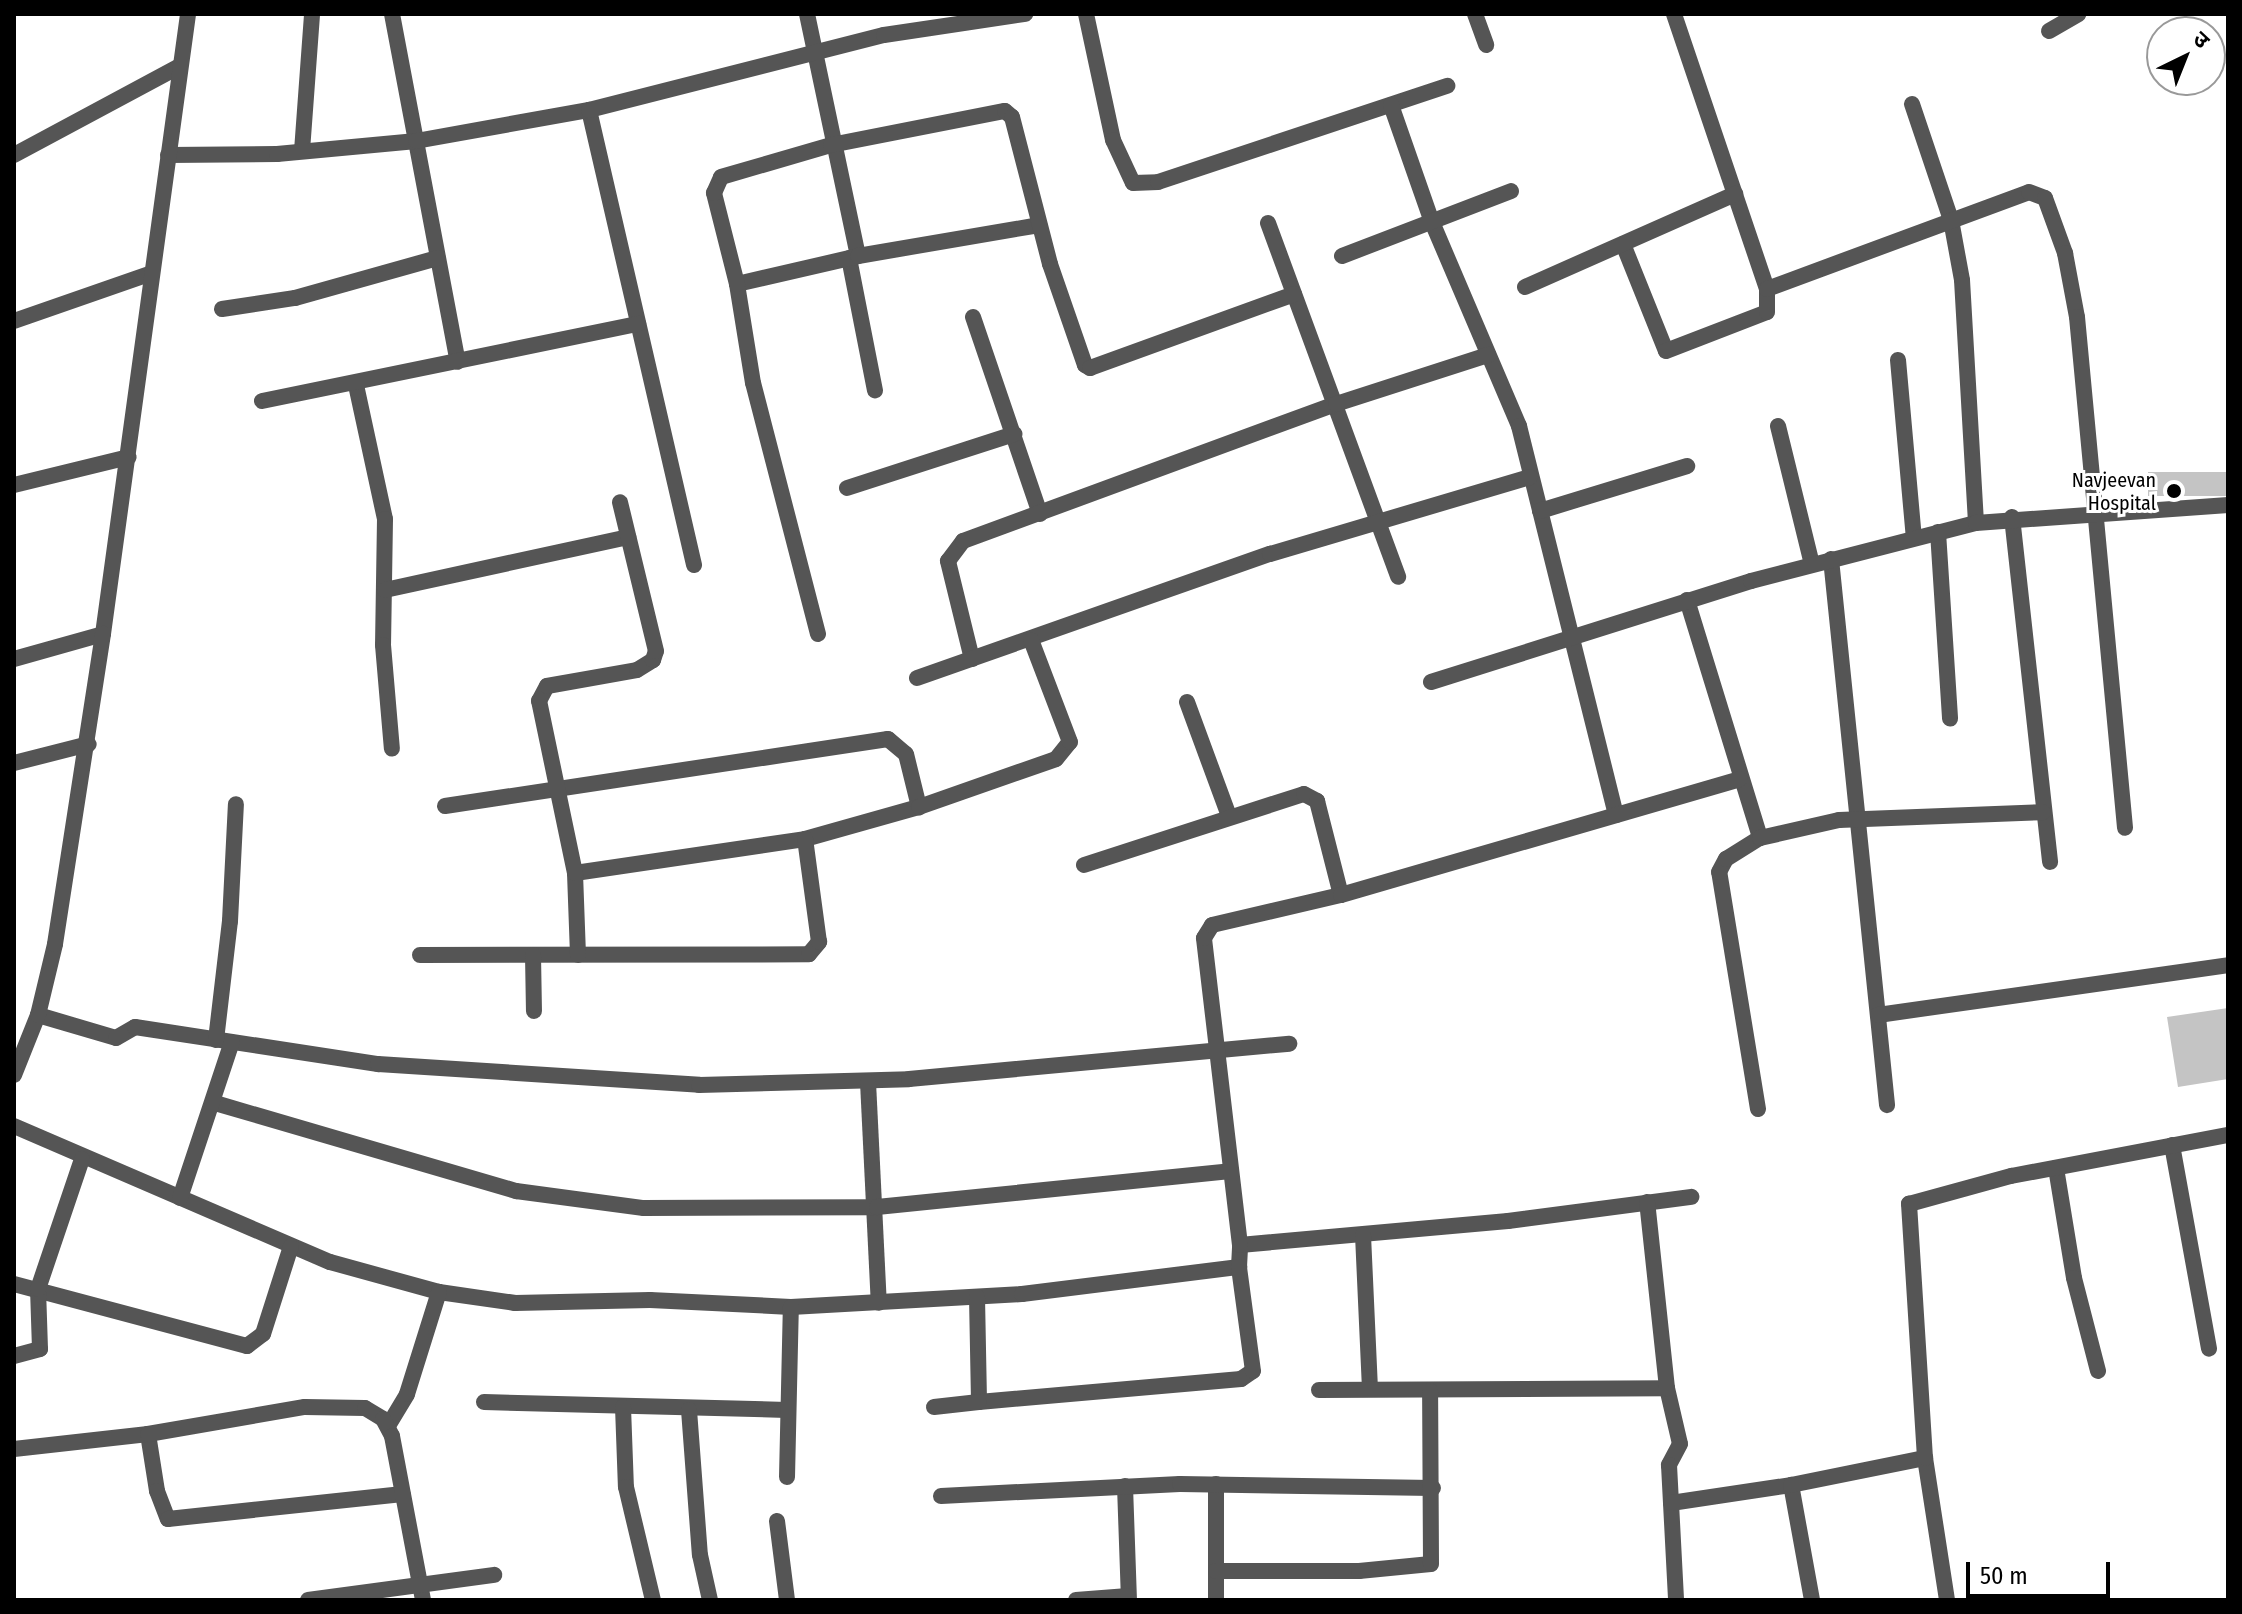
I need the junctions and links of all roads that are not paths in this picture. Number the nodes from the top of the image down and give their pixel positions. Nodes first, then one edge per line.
1 (188, 14) edge
2 (312, 14) edge
3 (392, 14) edge
4 (807, 14) edge
5 (1025, 14) edge
6 (1086, 14) edge
7 (1475, 14) edge
8 (1674, 14) edge
9 (2079, 14) edge
10 (948, 19) edge
11 (2049, 31) dead end
12 (1486, 45) dead end
13 (818, 50) junction
14 (180, 66) junction
15 (1447, 86) dead end
16 (1912, 104) dead end
17 (1391, 105) junction
18 (589, 110) junction
19 (416, 141) junction
20 (831, 145) junction
21 (302, 151) junction
22 (14, 155) edge
23 (168, 155) junction
24 (1511, 191) dead end
25 (1735, 194) junction
26 (1951, 220) junction
27 (1432, 222) junction
28 (1268, 223) dead end
29 (1039, 225) junction
30 (1623, 244) junction
31 (1342, 256) dead end
32 (854, 257) junction
33 (437, 258) junction
34 (149, 274) junction
35 (737, 284) junction
36 (1525, 287) dead end
37 (1767, 289) junction
38 (1294, 294) junction
39 (222, 309) dead end
40 (973, 317) dead end
41 (14, 321) edge
42 (638, 324) junction
43 (1488, 355) junction
44 (1898, 360) dead end
45 (458, 362) junction
46 (356, 385) junction
47 (875, 390) dead end
48 (262, 401) dead end
49 (1336, 404) junction
50 (1778, 426) dead end
51 (1014, 434) junction
52 (129, 457) junction
53 (1687, 466) dead end
54 (1530, 477) junction
55 (14, 485) edge
56 (847, 488) dead end
57 (620, 502) dead end
58 (2228, 505) edge
59 (2098, 510) junction
60 (1540, 511) junction
61 (1040, 514) junction
62 (2012, 517) junction
63 (1380, 521) junction
64 (1976, 523) junction
65 (1938, 532) junction
66 (628, 537) junction
67 (1914, 538) junction
68 (1831, 559) junction
69 (1812, 564) junction
70 (694, 565) dead end
71 (1398, 577) dead end
72 (385, 590) junction
73 (1687, 600) junction
74 (103, 634) junction
75 (818, 634) dead end
76 (1572, 634) junction
77 (1031, 640) junction
78 (14, 659) edge
79 (972, 659) junction
80 (917, 678) dead end
81 (1431, 682) dead end
82 (1187, 702) dead end
83 (1950, 719) dead end
84 (89, 744) junction
85 (392, 749) dead end
86 (14, 763) edge
87 (1739, 779) junction
88 (556, 790) junction
89 (236, 804) dead end
90 (445, 806) dead end
91 (919, 807) junction
92 (2043, 812) junction
93 (1616, 815) junction
94 (1229, 816) junction
95 (1861, 819) junction
96 (2125, 828) dead end
97 (1760, 838) junction
98 (805, 839) junction
99 (2050, 862) dead end
100 (1084, 865) dead end
101 (575, 873) junction
102 (1341, 895) junction
103 (420, 955) dead end
104 (533, 955) junction
105 (578, 955) junction
106 (2228, 965) edge
107 (534, 1011) dead end
108 (38, 1015) junction
109 (1878, 1015) junction
110 (20, 1041) edge
111 (224, 1041) junction
112 (1289, 1044) dead end
113 (1216, 1049) junction
114 (14, 1075) edge
115 (868, 1082) junction
116 (215, 1103) junction
117 (1887, 1105) dead end
118 (1758, 1109) dead end
119 (14, 1126) edge
120 (2228, 1135) edge
121 (2172, 1145) junction
122 (82, 1159) junction
123 (2056, 1168) junction
124 (1230, 1171) junction
125 (1691, 1197) dead end
126 (180, 1198) junction
127 (1647, 1202) junction
128 (877, 1207) junction
129 (1363, 1235) junction
130 (1240, 1245) junction
131 (291, 1246) junction
132 (1239, 1267) junction
133 (14, 1284) edge
134 (38, 1289) junction
135 (439, 1292) junction
136 (977, 1297) junction
137 (879, 1303) junction
138 (791, 1307) junction
139 (2209, 1349) dead end
140 (14, 1356) edge
141 (2098, 1371) dead end
142 (1667, 1388) junction
143 (1370, 1389) junction
144 (1319, 1390) dead end
145 (1430, 1391) junction
146 (484, 1402) dead end
147 (979, 1402) junction
148 (623, 1407) junction
149 (934, 1407) dead end
150 (689, 1410) junction
151 (787, 1410) junction
152 (388, 1426) junction
153 (148, 1434) junction
154 (14, 1449) edge
155 (1925, 1458) junction
156 (787, 1477) dead end
157 (1216, 1484) junction
158 (1791, 1485) junction
159 (1125, 1486) junction
160 (1433, 1488) junction
161 (403, 1494) junction
162 (941, 1496) dead end
163 (1671, 1503) junction
164 (777, 1521) dead end
165 (1216, 1571) junction
166 (494, 1575) dead end
167 (422, 1594) edge
168 (1129, 1598) edge
169 (308, 1600) edge
170 (653, 1600) edge
171 (710, 1600) edge
172 (787, 1600) edge
173 (1076, 1600) edge
174 (1216, 1600) edge
175 (1676, 1600) edge
176 (1812, 1600) edge
177 (1947, 1600) edge

1 - 14 street
2 - 21 street
3 - 19 street
4 - 13 street
5 - 10 street
6 - 17 street
7 - 12 street
8 - 25 street
9 - 11 street
10 - 13 street
13 - 18 street
13 - 20 street
14 - 22 street
14 - 23 street
15 - 17 street
16 - 26 street
17 - 27 street
18 - 19 street
18 - 42 street
19 - 21 street
19 - 33 street
20 - 29 street
20 - 32 street
20 - 35 street
21 - 23 street
23 - 34 street
24 - 27 street
25 - 30 street
25 - 37 street
26 - 37 street
26 - 59 street
26 - 64 street
27 - 31 street
27 - 43 street
28 - 38 street
29 - 32 street
29 - 38 street
30 - 36 street
30 - 37 street
32 - 35 street
32 - 47 street
33 - 39 street
33 - 45 street
34 - 41 street
34 - 52 street
35 - 75 street
38 - 49 street
40 - 51 street
42 - 45 street
42 - 70 street
43 - 49 street
43 - 54 street
44 - 67 street
45 - 46 street
46 - 48 street
46 - 72 street
49 - 61 street
49 - 63 street
50 - 69 street
51 - 56 street
51 - 61 street
52 - 55 street
52 - 74 street
53 - 60 street
54 - 60 street
54 - 63 street
57 - 66 street
58 - 59 street
59 - 62 street
59 - 96 street
60 - 76 street
61 - 79 street
62 - 64 street
62 - 92 street
63 - 71 street
63 - 77 street
64 - 65 street
65 - 67 street
65 - 83 street
66 - 72 street
66 - 88 street
67 - 68 street
68 - 69 street
68 - 95 street
69 - 73 street
72 - 85 street
73 - 76 street
73 - 87 street
74 - 78 street
74 - 84 street
76 - 81 street
76 - 93 street
77 - 79 street
77 - 91 street
79 - 80 street
82 - 94 street
84 - 86 street
84 - 108 street
87 - 93 street
87 - 97 street
88 - 90 street
88 - 91 street
88 - 101 street
89 - 111 street
91 - 98 street
92 - 95 street
92 - 99 street
93 - 102 street
94 - 100 street
94 - 102 street
95 - 97 street
95 - 109 street
97 - 118 street
98 - 101 street
98 - 105 street
101 - 105 street
102 - 113 street
103 - 104 street
104 - 105 street
104 - 107 street
106 - 109 street
108 - 110 street
108 - 111 street
109 - 117 street
110 - 114 street
111 - 115 street
111 - 116 street
112 - 113 street
113 - 115 street
113 - 124 street
115 - 128 street
116 - 126 street
116 - 128 street
119 - 122 street
120 - 121 street
121 - 123 street
121 - 139 street
122 - 126 street
122 - 134 street
123 - 141 street
123 - 155 street
124 - 128 street
124 - 130 street
125 - 127 street
126 - 131 street
127 - 129 street
127 - 142 street
128 - 137 street
129 - 130 street
129 - 143 street
130 - 132 street
131 - 134 street
131 - 135 street
132 - 136 street
132 - 147 street
133 - 134 street
134 - 140 street
135 - 138 street
135 - 152 street
136 - 137 street
136 - 147 street
137 - 138 street
138 - 151 street
142 - 145 street
142 - 163 street
143 - 144 street
143 - 145 street
145 - 160 street
146 - 148 street
147 - 149 street
148 - 150 street
148 - 170 street
150 - 151 street
150 - 171 street
151 - 156 street
152 - 153 street
152 - 161 street
153 - 154 street
153 - 161 street
155 - 158 street
155 - 177 street
157 - 159 street
157 - 160 street
157 - 165 street
158 - 163 street
158 - 176 street
159 - 162 street
159 - 168 street
160 - 165 street
161 - 167 street
163 - 175 street
164 - 172 street
165 - 174 street
166 - 167 street
167 - 169 street
168 - 173 street

